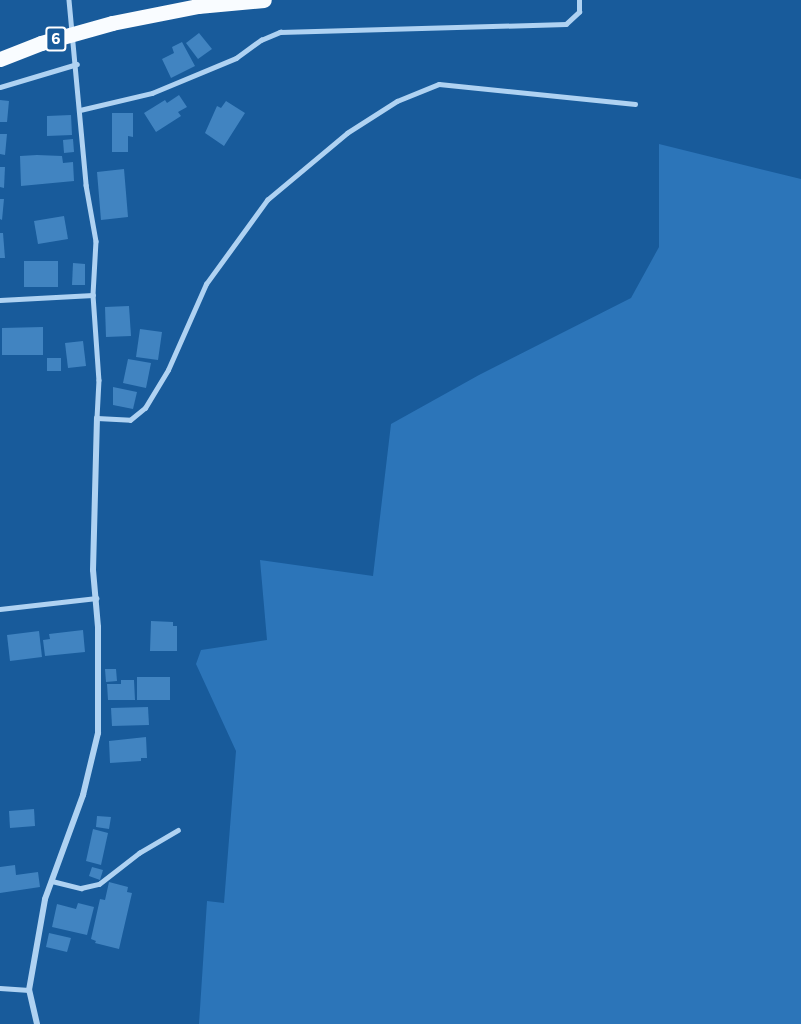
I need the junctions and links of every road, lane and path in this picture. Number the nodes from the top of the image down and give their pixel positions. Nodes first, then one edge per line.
1 (69, 0) edge
2 (264, 0) edge
3 (579, 0) edge
4 (0, 59) edge
5 (77, 64) junction
6 (0, 87) edge
7 (635, 104) dead end
8 (80, 110) junction
9 (93, 295) junction
10 (0, 300) edge
11 (97, 418) junction
12 (96, 598) junction
13 (0, 609) edge
14 (178, 830) dead end
15 (52, 881) junction
16 (0, 988) edge
17 (29, 990) junction
18 (37, 1024) edge

1 - 5 lane
2 - 4 main road, 6, bridge
3 - 8 lane
5 - 6 lane
5 - 8 lane
7 - 11 lane
8 - 9 lane
9 - 10 lane
9 - 11 lane
11 - 12 street
12 - 13 lane
12 - 15 street
14 - 15 lane
15 - 17 street
16 - 17 lane
17 - 18 street

